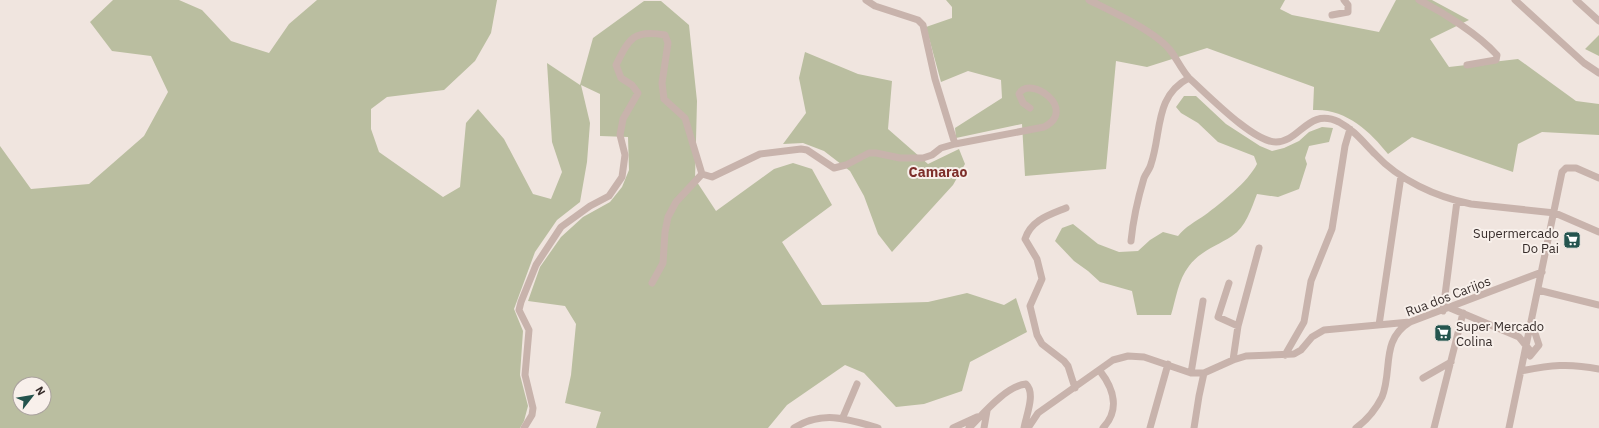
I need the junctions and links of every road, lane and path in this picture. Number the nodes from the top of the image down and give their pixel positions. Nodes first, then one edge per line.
1 (866, 0) edge
2 (1090, 0) edge
3 (1344, 0) edge
4 (1419, 0) edge
5 (1515, 0) edge
6 (1576, 0) edge
7 (1332, 15) dead end
8 (1599, 21) edge
9 (1467, 65) dead end
10 (1599, 73) edge
11 (1189, 78) junction
12 (1030, 108) dead end
13 (1350, 129) junction
14 (955, 144) junction
15 (702, 174) junction
16 (1401, 176) junction
17 (1599, 178) edge
18 (1457, 202) junction
19 (1066, 208) dead end
20 (1555, 213) junction
21 (1599, 232) edge
22 (1131, 241) dead end
23 (1259, 248) dead end
24 (1542, 272) junction
25 (652, 283) dead end
26 (1229, 283) dead end
27 (1538, 290) junction
28 (1203, 301) dead end
29 (1599, 305) edge
30 (1447, 309) junction
31 (1463, 313) junction
32 (1410, 322) junction
33 (1532, 324) junction
34 (1379, 325) junction
35 (1238, 326) junction
36 (1538, 340) junction
37 (1527, 342) junction
38 (1532, 353) junction
39 (1285, 355) junction
40 (1233, 360) junction
41 (1451, 362) junction
42 (1522, 362) junction
43 (1168, 364) junction
44 (1599, 369) edge
45 (1100, 371) junction
46 (1521, 371) junction
47 (1191, 373) junction
48 (1204, 374) junction
49 (1423, 378) dead end
50 (857, 384) dead end
51 (1075, 388) junction
52 (985, 413) junction
53 (843, 417) junction
54 (524, 428) edge
55 (794, 428) edge
56 (878, 428) edge
57 (953, 428) edge
58 (969, 428) edge
59 (984, 428) edge
60 (1024, 428) edge
61 (1028, 428) edge
62 (1103, 428) edge
63 (1150, 428) edge
64 (1194, 428) edge
65 (1356, 428) edge
66 (1434, 428) edge
67 (1508, 428) edge

1 - 14 street
2 - 11 street
3 - 7 street
4 - 9 street
5 - 10 street
6 - 8 street
11 - 13 street
11 - 22 street
12 - 14 street
13 - 16 street
13 - 39 street
14 - 15 street
15 - 25 street
15 - 54 street
16 - 18 street
16 - 34 street
17 - 20 street
18 - 20 street
18 - 30 street
19 - 51 street
20 - 21 street
20 - 24 street
23 - 35 street
24 - 27 street
24 - 30 street, Rua dos Carijos
26 - 35 street
27 - 29 street
27 - 33 street
28 - 47 street
30 - 31 street
30 - 32 street, Rua dos Carijos
31 - 37 street
31 - 41 street
32 - 34 street
32 - 65 street, Rua dos Carijos
33 - 36 street
33 - 37 street
34 - 39 street
35 - 40 street
36 - 37 street
36 - 38 street
37 - 38 street
37 - 42 street
38 - 42 street
39 - 40 street
40 - 48 street
41 - 49 street
41 - 66 street
42 - 46 street
43 - 45 street
43 - 47 street
43 - 63 street
44 - 46 street
45 - 51 street
45 - 62 street
46 - 67 street
47 - 48 street
48 - 64 street
50 - 53 street
51 - 61 street
52 - 57 street
52 - 58 street
52 - 59 street
52 - 60 street
53 - 55 street
53 - 56 street

